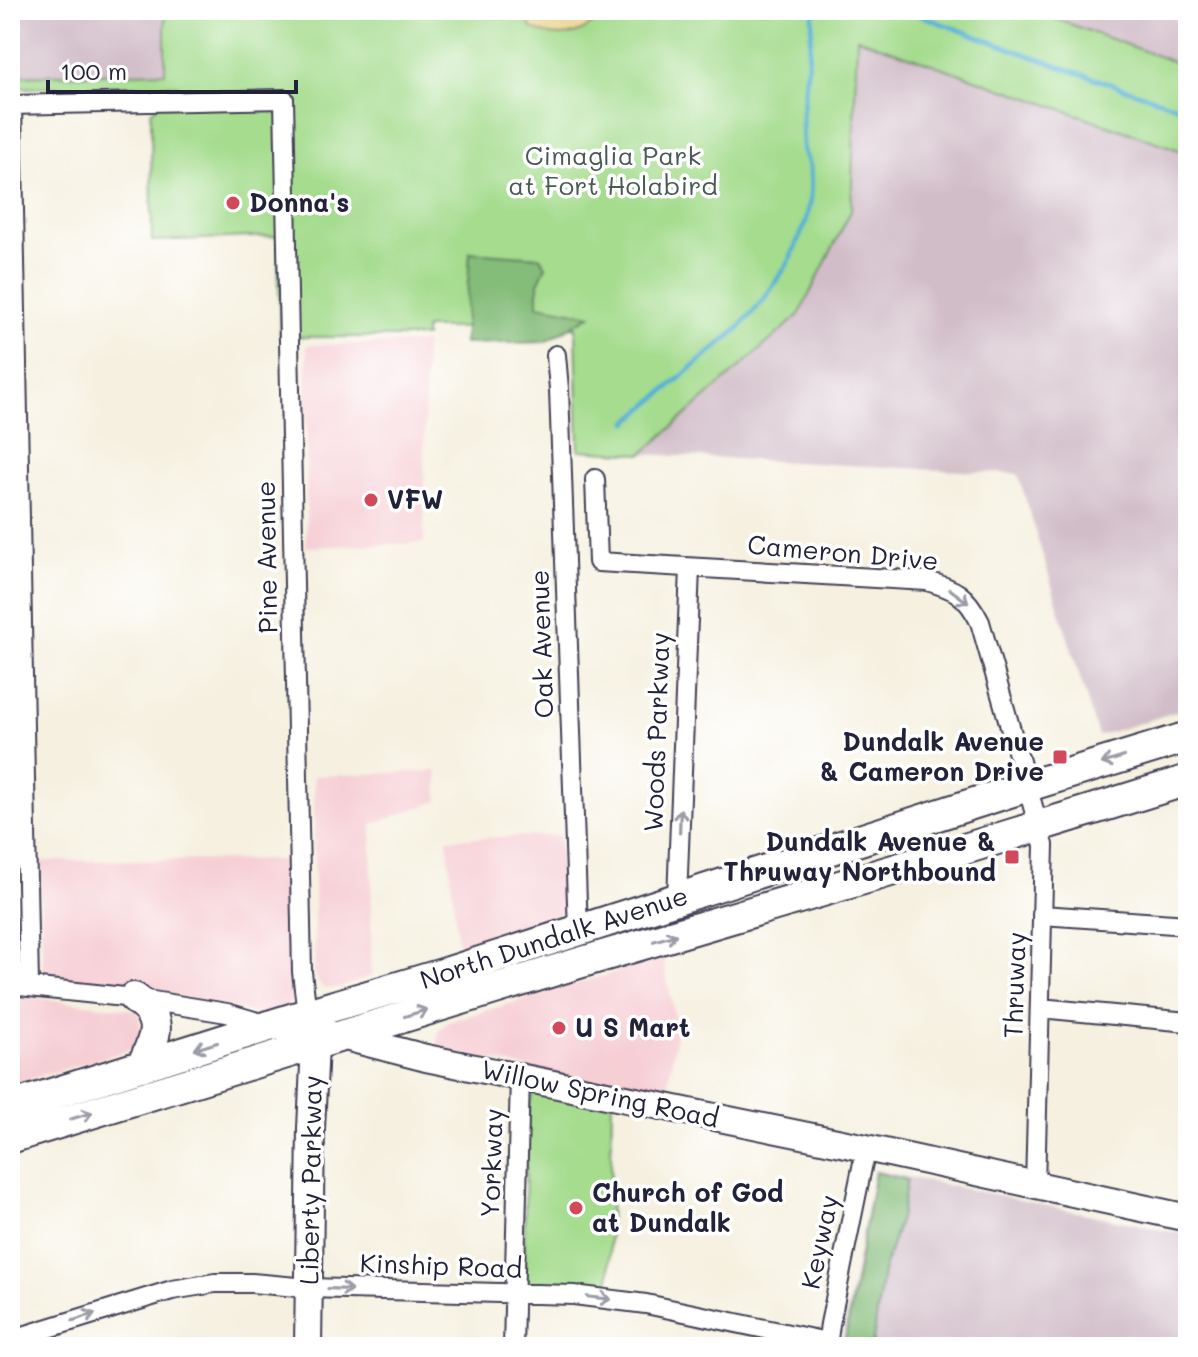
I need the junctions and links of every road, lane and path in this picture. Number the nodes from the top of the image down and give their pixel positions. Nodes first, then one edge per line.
1 (11, 105) edge
2 (13, 342) edge
3 (556, 355) dead end
4 (595, 479) dead end
5 (690, 568) junction
6 (1188, 737) edge
7 (1188, 780) edge
8 (1028, 786) junction
9 (1039, 827) junction
10 (677, 899) junction
11 (1042, 915) junction
12 (1188, 925) edge
13 (578, 931) junction
14 (19, 986) edge
15 (134, 998) junction
16 (1040, 1008) junction
17 (1188, 1022) edge
18 (272, 1026) junction
19 (318, 1032) junction
20 (142, 1066) junction
21 (520, 1077) junction
22 (10, 1107) edge
23 (10, 1138) edge
24 (866, 1148) junction
25 (1035, 1186) junction
26 (1188, 1218) edge
27 (308, 1288) junction
28 (514, 1294) junction
29 (10, 1340) edge
30 (827, 1344) edge
31 (308, 1347) edge
32 (513, 1347) edge

1 - 2 street
1 - 19 street, Pine Avenue
2 - 14 street
3 - 13 street, Oak Avenue
4 - 5 street, Cameron Drive
5 -> 8 street, Cameron Drive
10 -> 5 street, Woods Parkway
6 -> 8 main road, North Dundalk Avenue
7 - 9 main road, North Dundalk Avenue
8 - 9 street, Thruway
8 - 10 main road, North Dundalk Avenue
9 - 11 street, Thruway
19 -> 9 main road, North Dundalk Avenue
10 - 13 main road, North Dundalk Avenue
11 - 12 street
11 - 16 street, Thruway
13 - 19 main road, North Dundalk Avenue
14 - 15 street
15 - 18 street
15 - 20 main road
16 - 17 street
16 - 25 street, Thruway
18 - 19 main road, North Dundalk Avenue
18 -> 20 main road, North Dundalk Avenue
19 - 21 street, Willow Spring Road
23 -> 19 main road, North Dundalk Avenue
19 - 27 street, Liberty Parkway
20 - 22 main road, North Dundalk Avenue
21 - 24 street, Willow Spring Road
21 - 28 street, Yorkway
24 - 25 street, Willow Spring Road
24 - 30 street, Keyway
25 - 26 street, Willow Spring Road
27 -> 28 street, Kinship Road
29 -> 27 street, Kinship Road
27 - 31 street, Liberty Parkway
28 -> 30 street, Kinship Road
28 - 32 street, Yorkway

